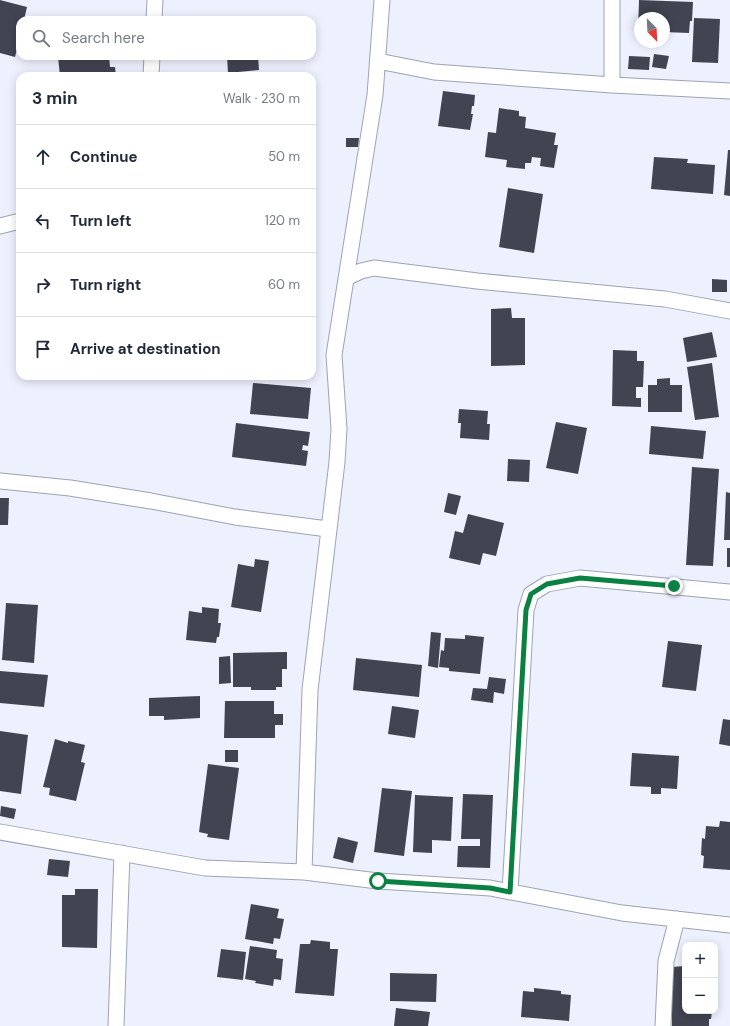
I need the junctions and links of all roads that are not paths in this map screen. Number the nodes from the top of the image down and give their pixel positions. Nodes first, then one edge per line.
1 (155, 0) edge
2 (382, 0) edge
3 (612, 0) edge
4 (154, 16) edge
5 (152, 60) edge
6 (378, 61) junction
7 (151, 72) edge
8 (612, 85) junction
9 (730, 91) edge
10 (16, 222) edge
11 (0, 226) edge
12 (346, 278) junction
13 (730, 311) edge
14 (0, 481) edge
15 (328, 529) junction
16 (730, 592) edge
17 (0, 832) edge
18 (122, 853) junction
19 (304, 872) junction
20 (510, 892) junction
21 (677, 919) junction
22 (730, 925) edge
23 (116, 1026) edge
24 (663, 1026) edge

1 - 4 street
2 - 6 street
3 - 8 street
5 - 7 street
6 - 8 street
6 - 12 street
8 - 9 street
10 - 11 street
12 - 13 street
12 - 15 street
14 - 15 street
15 - 19 street
16 - 20 street
17 - 18 street
18 - 19 street
18 - 23 street
19 - 20 street
20 - 21 street
21 - 22 street
21 - 24 street

